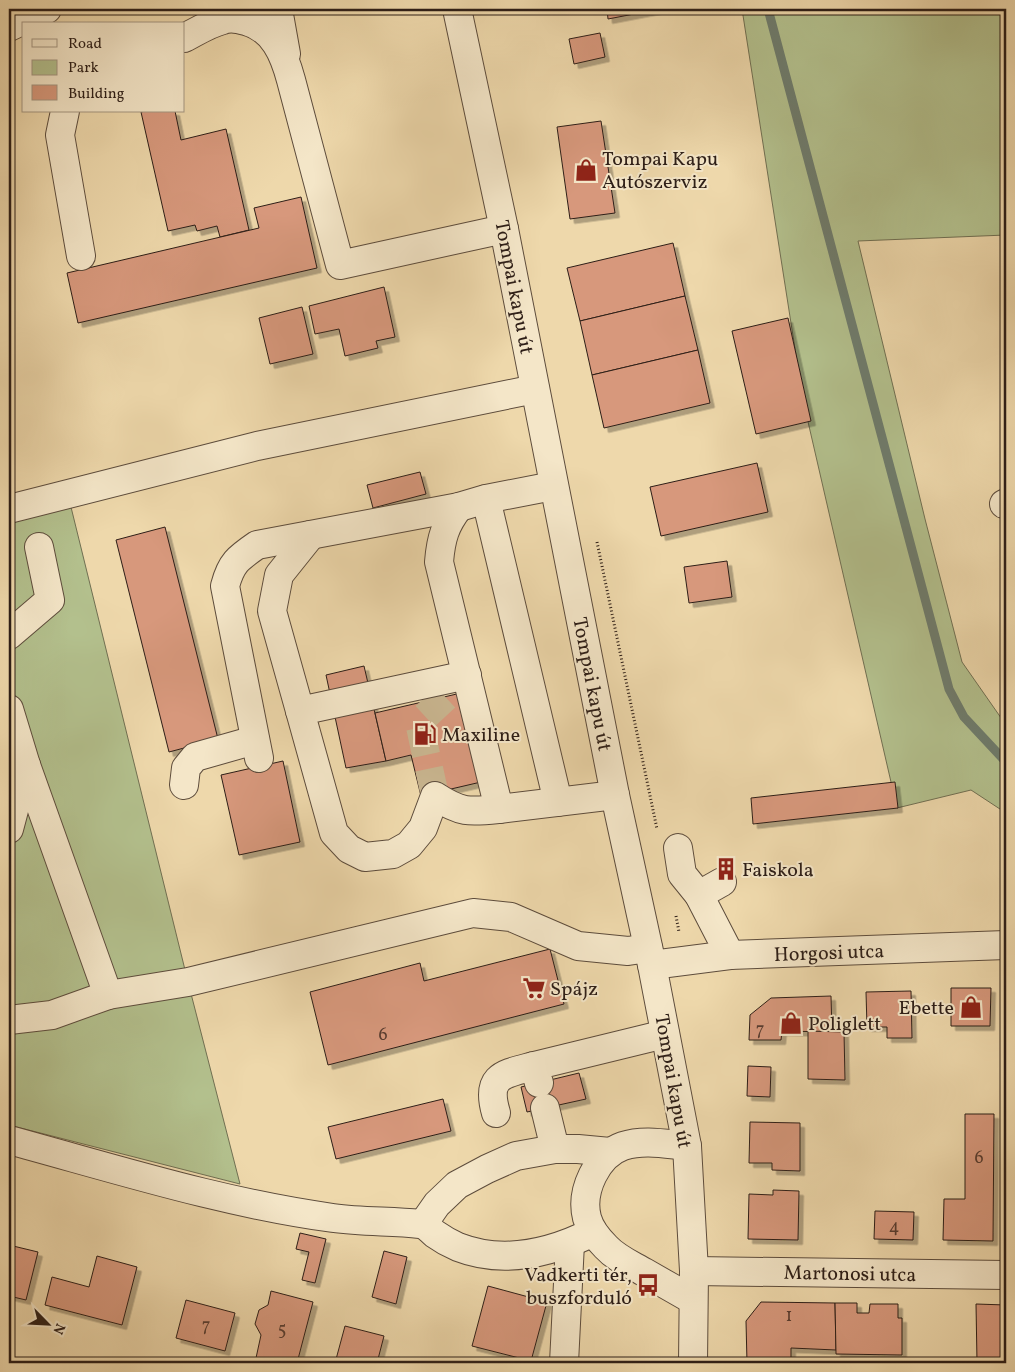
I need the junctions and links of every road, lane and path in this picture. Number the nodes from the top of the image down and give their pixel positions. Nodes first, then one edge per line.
1 (47, 9) edge
2 (278, 9) edge
3 (457, 9) edge
4 (9, 27) edge
5 (185, 38) edge
6 (291, 80) junction
7 (65, 112) edge
8 (504, 229) junction
9 (81, 256) dead end
10 (535, 389) junction
11 (553, 486) junction
12 (486, 500) junction
13 (459, 507) junction
14 (9, 510) edge
15 (311, 535) junction
16 (39, 547) dead end
17 (9, 635) edge
18 (467, 675) junction
19 (446, 696) tunnel mouth
20 (9, 709) edge
21 (300, 711) junction
22 (26, 765) junction
23 (184, 785) dead end
24 (615, 795) junction
25 (558, 802) junction
26 (488, 810) junction
27 (422, 828) junction
28 (9, 829) edge
29 (678, 848) dead end
30 (1006, 945) edge
31 (730, 955) junction
32 (650, 956) junction
33 (108, 995) junction
34 (9, 1020) edge
35 (665, 1034) junction
36 (539, 1086) junction
37 (496, 1113) dead end
38 (9, 1140) edge
39 (687, 1146) junction
40 (555, 1149) junction
41 (610, 1152) junction
42 (423, 1224) junction
43 (581, 1238) junction
44 (694, 1271) junction
45 (1006, 1275) edge
46 (694, 1300) junction
47 (564, 1363) edge
48 (693, 1363) edge

1 - 4 street
2 - 6 street
3 - 8 street, Tompai kapu út
5 - 6 street
6 - 8 street
7 - 9 street
8 - 10 street, Tompai kapu út
10 - 11 street, Tompai kapu út
10 - 14 street
11 - 12 street
11 - 24 street, Tompai kapu út
12 - 13 street
12 - 25 street
13 - 15 street
13 - 18 street
15 - 21 street
15 - 23 street
16 - 17 street
18 - 19 street
18 - 21 street
18 - 26 street
20 - 22 street
21 - 27 street
22 - 28 street
22 - 33 street
24 - 25 street
24 - 32 street, Tompai kapu út
25 - 26 street
26 - 27 street
26 - 27 street
29 - 31 street
30 - 31 street, Horgosi utca
31 - 32 street, Horgosi utca
32 - 33 street, Horgosi utca
32 - 35 street, Tompai kapu út
33 - 34 street, Horgosi utca
35 - 36 street
35 - 39 street, Tompai kapu út
36 - 37 street
36 - 40 street
38 - 42 street
39 - 41 street
39 - 44 street, Tompai kapu út
40 - 41 street
40 - 42 street
41 - 43 street
42 - 43 street
43 - 46 street
43 - 47 street
44 - 45 street, Martonosi utca
44 - 46 street, Tompai kapu út
46 - 48 street, Tompai kapu út

